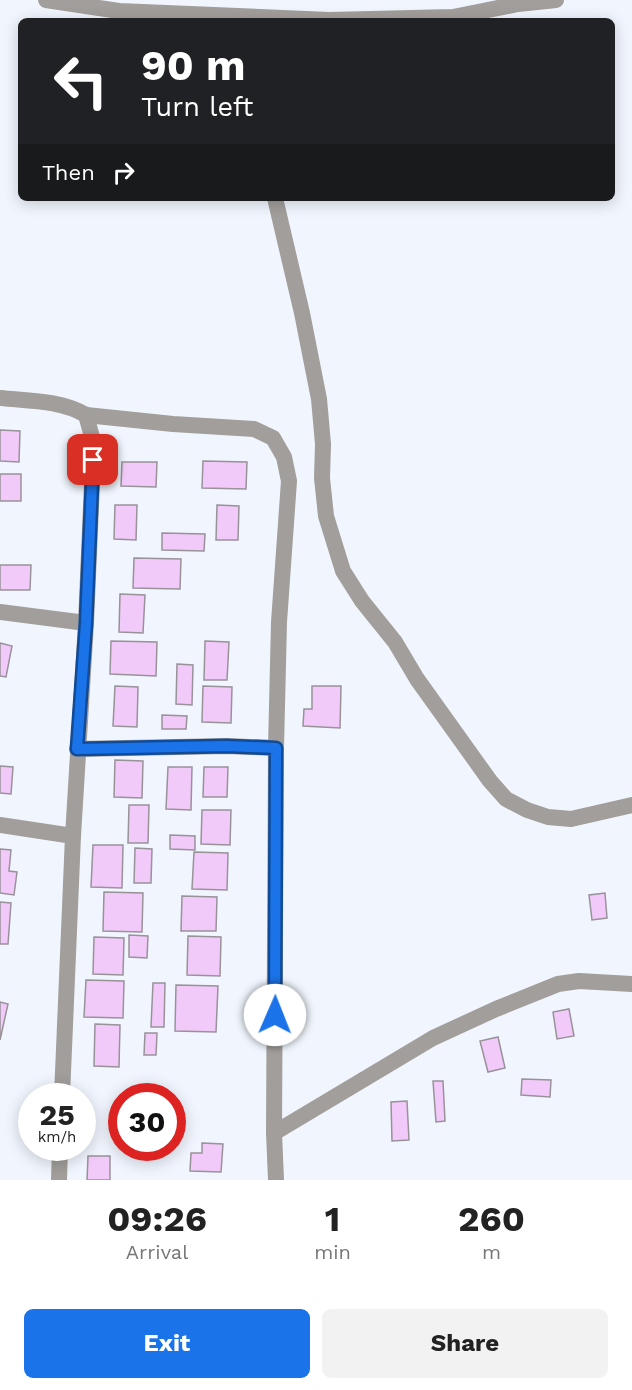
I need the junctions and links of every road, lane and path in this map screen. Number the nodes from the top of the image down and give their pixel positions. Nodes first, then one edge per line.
1 (46, 0) edge
2 (556, 0) edge
3 (518, 2) edge
4 (261, 13) edge
5 (310, 18) edge
6 (412, 18) edge
7 (275, 201) edge
8 (0, 398) edge
9 (86, 415) junction
10 (0, 612) edge
11 (86, 623) junction
12 (276, 748) junction
13 (77, 749) junction
14 (632, 805) edge
15 (0, 825) edge
16 (73, 836) junction
17 (632, 984) edge
18 (63, 1083) edge
19 (274, 1133) junction
20 (60, 1161) edge
21 (59, 1180) edge
22 (276, 1180) edge

1 - 4 street
2 - 3 street
3 - 6 street
4 - 5 street
7 - 14 street
8 - 9 street
9 - 11 street
9 - 12 street
10 - 11 street
11 - 13 street
12 - 13 street
12 - 19 street
13 - 16 street
15 - 16 street
16 - 18 street
17 - 19 street
19 - 22 street
20 - 21 street

